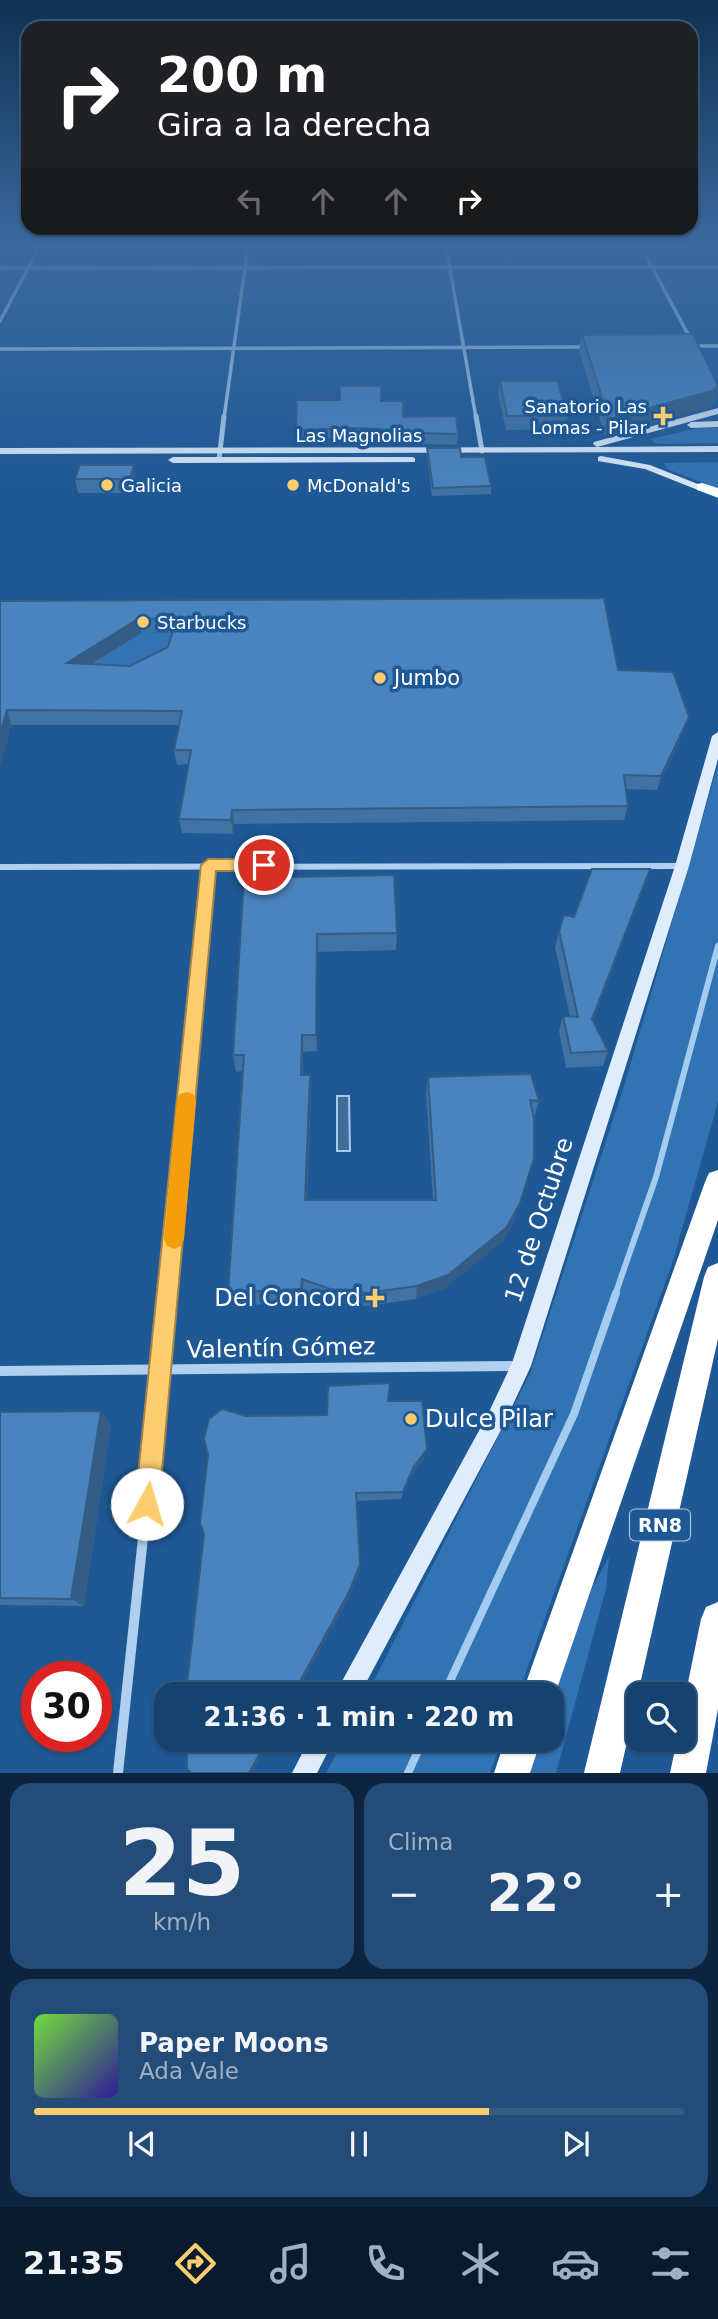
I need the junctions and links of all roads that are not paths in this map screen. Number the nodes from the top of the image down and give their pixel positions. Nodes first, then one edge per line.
1 (235, 329) edge
2 (460, 329) edge
3 (684, 329) edge
4 (682, 346) edge
5 (694, 346) junction
6 (718, 346) edge
7 (463, 347) junction
8 (594, 347) edge
9 (232, 348) junction
10 (0, 349) edge
11 (699, 356) edge
12 (718, 411) edge
13 (718, 424) edge
14 (642, 434) junction
15 (579, 449) junction
16 (718, 449) edge
17 (0, 451) edge
18 (482, 451) junction
19 (646, 453) junction
20 (219, 455) junction
21 (601, 458) junction
22 (718, 458) edge
23 (0, 459) edge
24 (656, 470) junction
25 (702, 487) joint
26 (718, 494) edge
27 (718, 736) edge
28 (208, 865) junction
29 (682, 866) junction
30 (0, 867) edge
31 (718, 1182) edge
32 (718, 1277) edge
33 (521, 1366) junction
34 (162, 1370) junction
35 (0, 1371) edge
36 (718, 1619) edge
37 (354, 1682) edge
38 (543, 1682) edge
39 (315, 1752) edge
40 (519, 1752) edge
41 (118, 1773) edge
42 (304, 1773) edge
43 (512, 1773) edge
44 (602, 1773) edge
45 (688, 1773) edge

1 - 9 street
2 - 7 street
3 - 5 street
4 - 5 street
5 - 6 street
5 - 11 street
7 - 8 street
7 - 9 street
7 - 18 street
9 - 10 street
9 - 20 street
12 - 14 main road
13 - 14 main road
14 - 15 main road
14 - 19 main road
15 - 18 main road, Las Magnolias
15 - 19 main road, Las Magnolias
16 - 19 main road, Las Magnolias
17 - 20 main road, Las Magnolias
18 - 20 main road, Las Magnolias
19 - 21 main road, Las Magnolias
19 - 22 main road, Las Magnolias
19 - 24 main road
20 - 21 main road, Las Magnolias
20 - 23 main road, Las Magnolias
21 - 24 main road
24 - 25 main road
25 - 26 highway
27 - 29 main road, 12 de Octubre
28 - 29 street
28 - 30 street
28 - 34 street
29 - 33 main road, 12 de Octubre
31 - 38 highway
32 - 44 highway, RN8
33 - 34 street, Valentín Gómez
33 - 37 main road, 12 de Octubre
34 - 35 street, Valentín Gómez
34 - 41 street
36 - 45 highway
39 - 42 main road
40 - 43 highway

